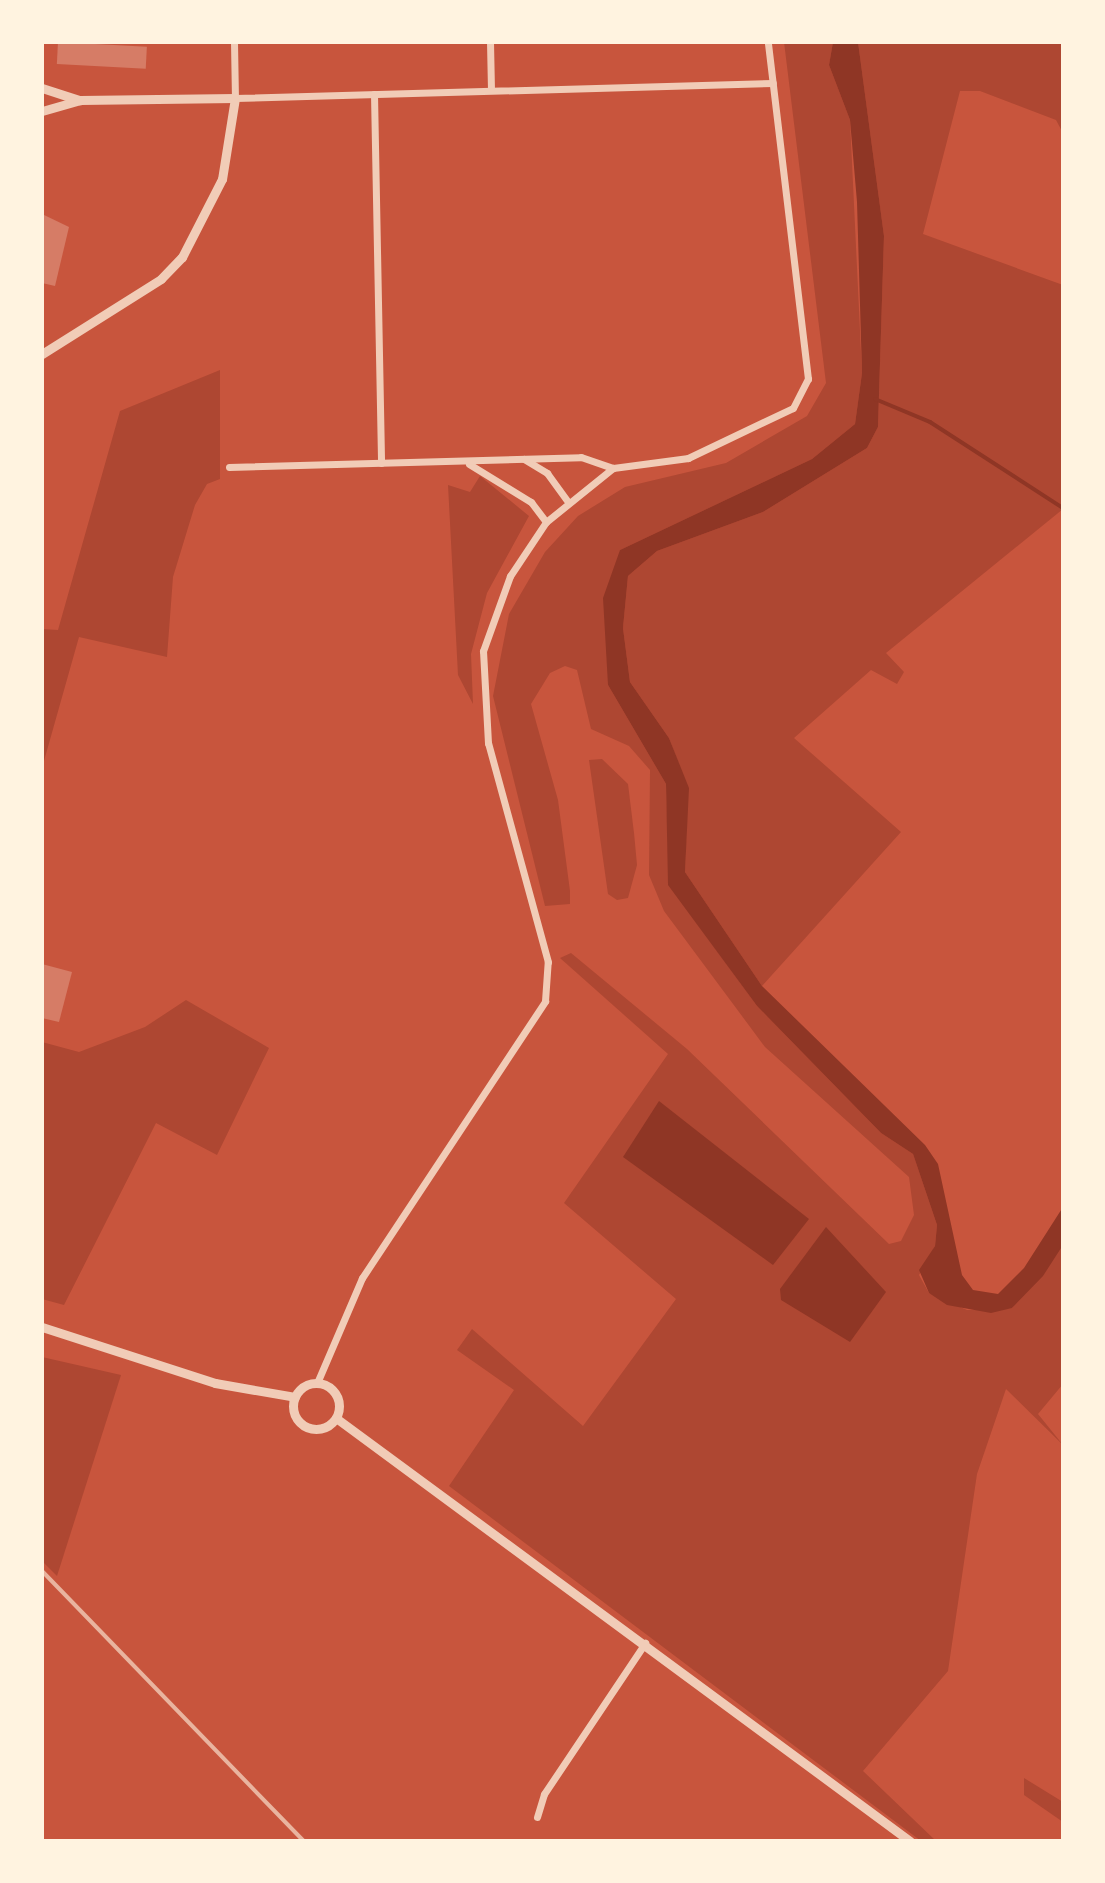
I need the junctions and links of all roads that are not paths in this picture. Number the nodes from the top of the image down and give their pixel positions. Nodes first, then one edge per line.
1 (234, 42) edge
2 (490, 42) edge
3 (768, 42) edge
4 (773, 83) junction
5 (42, 88) edge
6 (491, 90) junction
7 (374, 94) junction
8 (235, 98) junction
9 (80, 100) junction
10 (42, 111) edge
11 (42, 354) edge
12 (523, 459) junction
13 (381, 463) junction
14 (467, 463) junction
15 (229, 467) dead end
16 (613, 468) junction
17 (567, 501) junction
18 (546, 522) junction
19 (42, 1327) edge
20 (317, 1383) junction
21 (295, 1397) junction
22 (336, 1418) junction
23 (646, 1642) junction
24 (537, 1817) dead end
25 (910, 1841) edge

1 - 8 street
2 - 6 street
3 - 4 street
4 - 6 street
4 - 16 street
5 - 9 street
6 - 7 street
7 - 8 street
7 - 13 street
8 - 9 street
8 - 11 street
9 - 10 street
12 - 14 street
12 - 16 street
12 - 17 street
13 - 14 street
13 - 15 street
14 - 18 street
16 - 17 street
17 - 18 street
18 - 20 street
19 - 21 street
20 - 21 street
20 - 22 street
21 - 22 street
22 - 23 street
23 - 24 street
23 - 25 street

